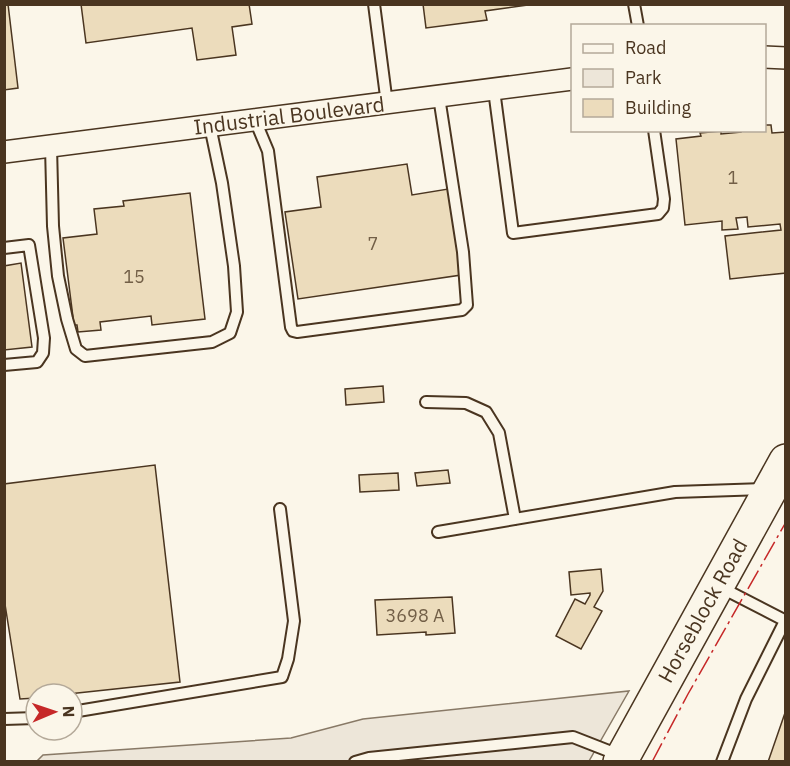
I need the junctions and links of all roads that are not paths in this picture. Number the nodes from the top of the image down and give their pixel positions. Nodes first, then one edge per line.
1 (374, 4) edge
2 (634, 4) edge
3 (638, 24) edge
4 (766, 57) edge
5 (786, 58) edge
6 (571, 80) edge
7 (494, 90) junction
8 (439, 97) junction
9 (387, 104) junction
10 (255, 120) junction
11 (210, 126) junction
12 (654, 132) edge
13 (51, 147) junction
14 (4, 152) edge
15 (4, 248) edge
16 (4, 365) edge
17 (426, 402) dead end
18 (786, 461) edge
19 (770, 489) junction
20 (280, 509) dead end
21 (515, 519) junction
22 (438, 532) dead end
23 (717, 586) junction
24 (785, 621) edge
25 (84, 710) edge
26 (24, 718) edge
27 (4, 719) edge
28 (624, 760) edge
29 (355, 762) edge
30 (722, 762) edge

1 - 9 lane
2 - 3 lane
4 - 5 street
6 - 7 street, Industrial Boulevard
7 - 8 street, Industrial Boulevard
7 - 12 lane
8 - 9 street, Industrial Boulevard
8 - 10 lane
9 - 10 street, Industrial Boulevard
10 - 11 street, Industrial Boulevard
11 - 13 street, Industrial Boulevard
11 - 13 lane
13 - 14 street, Industrial Boulevard
15 - 16 lane
17 - 21 lane
18 - 19 main road, Horseblock Road
19 - 21 lane
19 - 23 main road, Horseblock Road
20 - 25 lane
21 - 22 lane
23 - 24 lane
23 - 28 main road, Horseblock Road
24 - 30 lane
26 - 27 lane
28 - 29 lane

